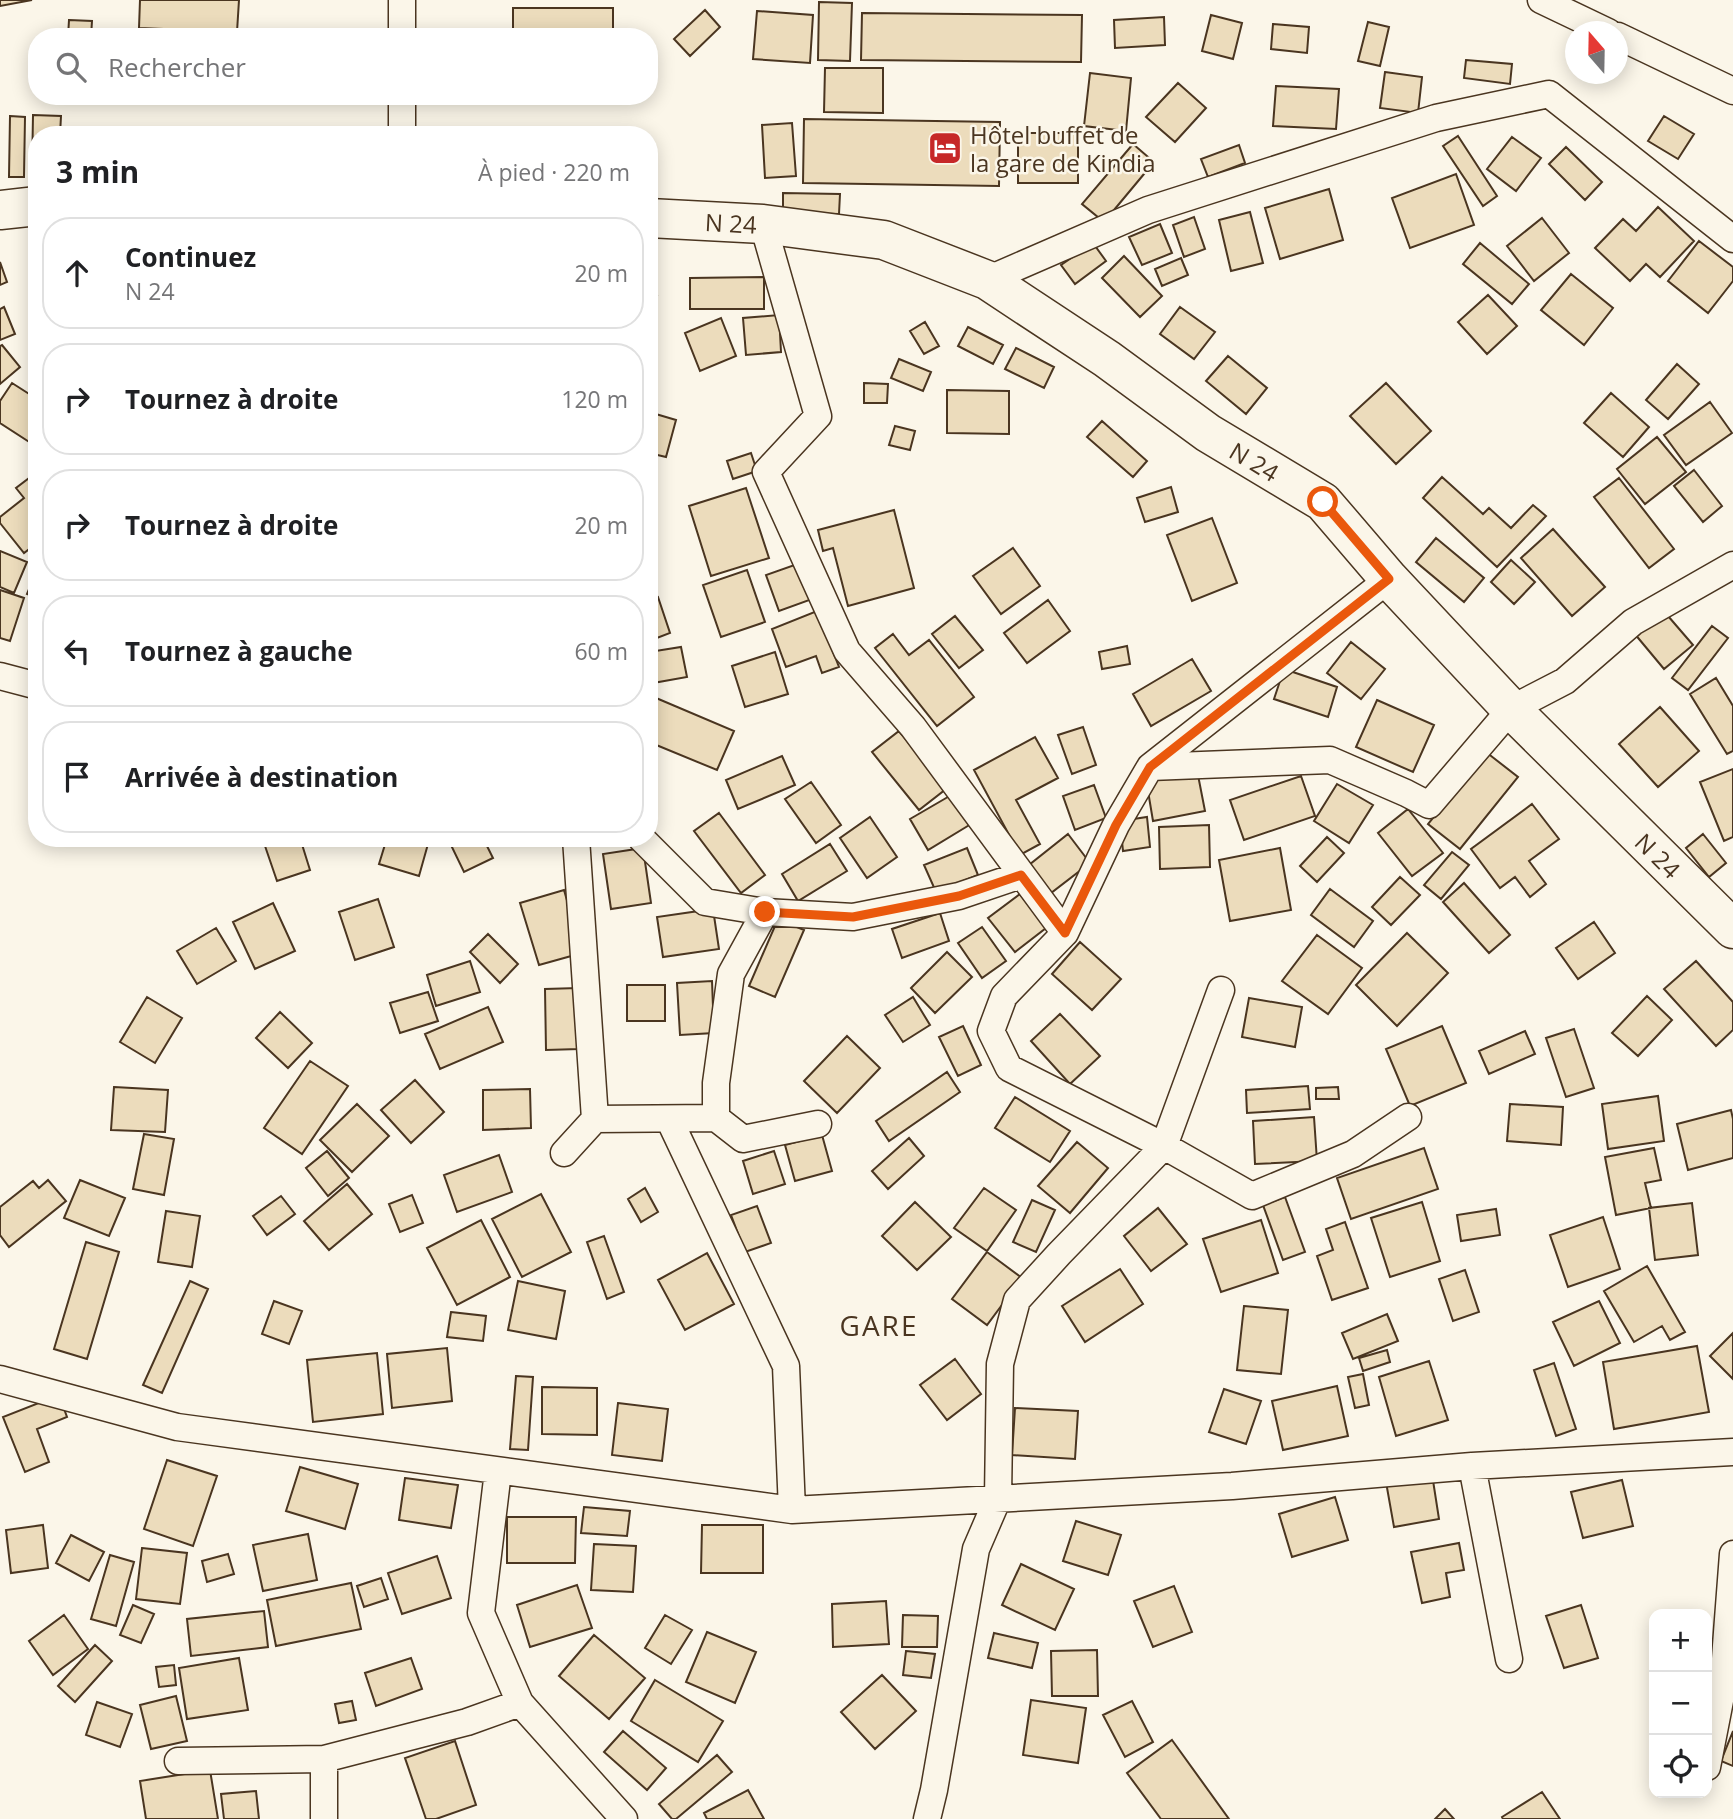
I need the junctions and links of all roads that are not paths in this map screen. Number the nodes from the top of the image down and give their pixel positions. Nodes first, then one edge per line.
1 (402, 0) edge
2 (1541, 0) edge
3 (1585, 21) edge
4 (402, 28) edge
5 (1628, 41) edge
6 (1733, 91) edge
7 (402, 105) edge
8 (402, 126) edge
9 (28, 207) edge
10 (0, 210) edge
11 (658, 218) edge
12 (763, 224) junction
13 (1733, 239) edge
14 (987, 280) junction
15 (1733, 565) edge
16 (1389, 579) junction
17 (0, 676) edge
18 (28, 683) edge
19 (1511, 709) junction
20 (1150, 767) junction
21 (577, 847) edge
22 (650, 847) edge
23 (1021, 875) junction
24 (765, 912) junction
25 (1733, 929) edge
26 (1065, 933) junction
27 (1220, 990) dead end
28 (1408, 1117) dead end
29 (716, 1118) junction
30 (596, 1119) junction
31 (669, 1119) junction
32 (818, 1124) dead end
33 (1164, 1146) junction
34 (564, 1153) dead end
35 (0, 1380) edge
36 (1733, 1452) edge
37 (1472, 1466) junction
38 (498, 1471) junction
39 (998, 1498) junction
40 (792, 1510) junction
41 (1733, 1555) edge
42 (1509, 1658) dead end
43 (520, 1703) junction
44 (1712, 1741) edge
45 (324, 1759) junction
46 (178, 1761) dead end
47 (324, 1819) edge
48 (624, 1819) edge
49 (927, 1819) edge

1 - 4 street
2 - 3 street
5 - 6 street
7 - 8 street
9 - 10 main road
11 - 12 main road, N 24
12 - 14 main road, N 24
12 - 23 street
13 - 14 street
14 - 16 main road, N 24
15 - 19 street
16 - 19 main road, N 24
16 - 20 street
17 - 18 street
19 - 20 street
19 - 25 main road, N 24
20 - 26 street
21 - 30 street
22 - 24 street
23 - 24 street
23 - 26 street
24 - 29 street
26 - 33 street
27 - 33 street
28 - 33 street
29 - 31 street
29 - 32 street
30 - 31 street
30 - 34 street
31 - 40 street
33 - 39 street
35 - 38 street
36 - 37 street
37 - 39 street
37 - 42 street
38 - 40 street
38 - 43 street
39 - 40 street
39 - 49 street
41 - 44 street
43 - 45 street
43 - 48 street
45 - 46 street
45 - 47 street

